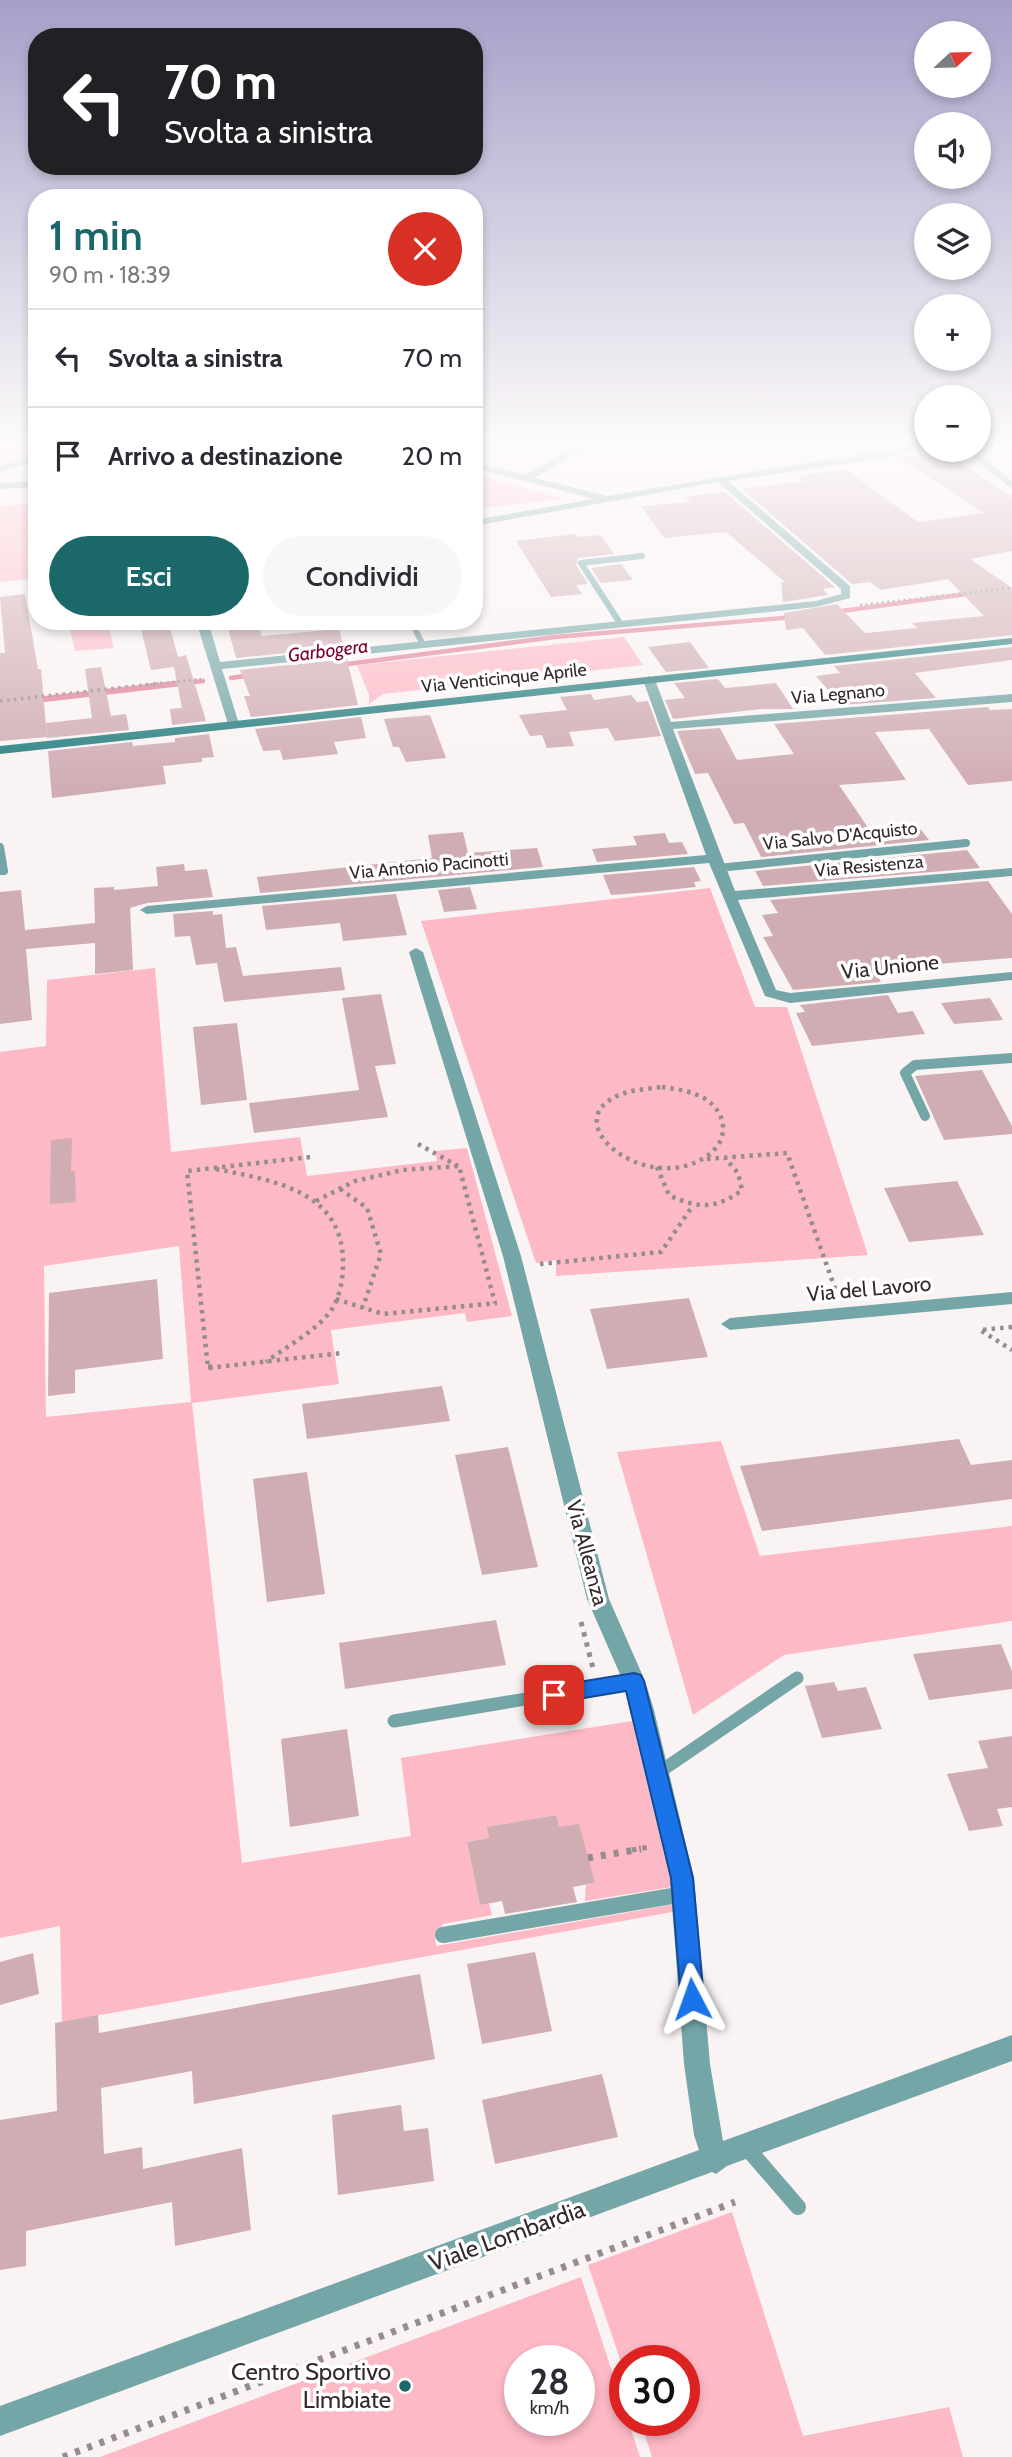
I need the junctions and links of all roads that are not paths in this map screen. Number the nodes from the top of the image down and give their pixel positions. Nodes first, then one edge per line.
1 (614, 560) edge
2 (813, 560) edge
3 (620, 623) junction
4 (204, 630) edge
5 (416, 630) edge
6 (1012, 641) edge
7 (422, 643) junction
8 (216, 676) junction
9 (649, 680) junction
10 (1012, 698) edge
11 (233, 724) junction
12 (666, 726) junction
13 (0, 750) edge
14 (966, 843) dead end
15 (0, 847) edge
16 (716, 863) junction
17 (0, 871) edge
18 (1012, 872) edge
19 (730, 896) junction
20 (147, 910) dead end
21 (416, 953) dead end
22 (1012, 976) edge
23 (1012, 1058) edge
24 (925, 1116) dead end
25 (1012, 1298) edge
26 (730, 1324) dead end
27 (797, 1678) dead end
28 (634, 1681) junction
29 (394, 1721) dead end
30 (658, 1773) junction
31 (684, 1894) junction
32 (443, 1935) dead end
33 (1012, 2048) edge
34 (747, 2148) junction
35 (716, 2160) junction
36 (798, 2207) dead end
37 (0, 2421) edge

1 - 3 lane
2 - 3 street
3 - 7 street
4 - 8 street
5 - 7 lane
6 - 9 street, Via Venticinque Aprile
7 - 8 street
8 - 11 street
9 - 11 street, Via Venticinque Aprile
9 - 12 street
10 - 12 street, Via Legnano
11 - 13 street, Via Venticinque Aprile
12 - 16 street
14 - 16 lane, Via Salvo D'Acquisto
15 - 17 lane
16 - 19 street
16 - 20 street, Via Antonio Pacinotti
18 - 19 street, Via Resistenza
19 - 22 street, Via Unione
21 - 28 street, Via Alleanza
23 - 24 lane
25 - 26 street, Via del Lavoro
27 - 30 lane
28 - 29 lane
28 - 30 street, Via Alleanza
30 - 31 street, Via Alleanza
31 - 32 lane
31 - 35 street, Via Alleanza
33 - 34 street, Viale Lombardia
34 - 35 street, Viale Lombardia
34 - 36 lane
35 - 37 street, Viale Lombardia

